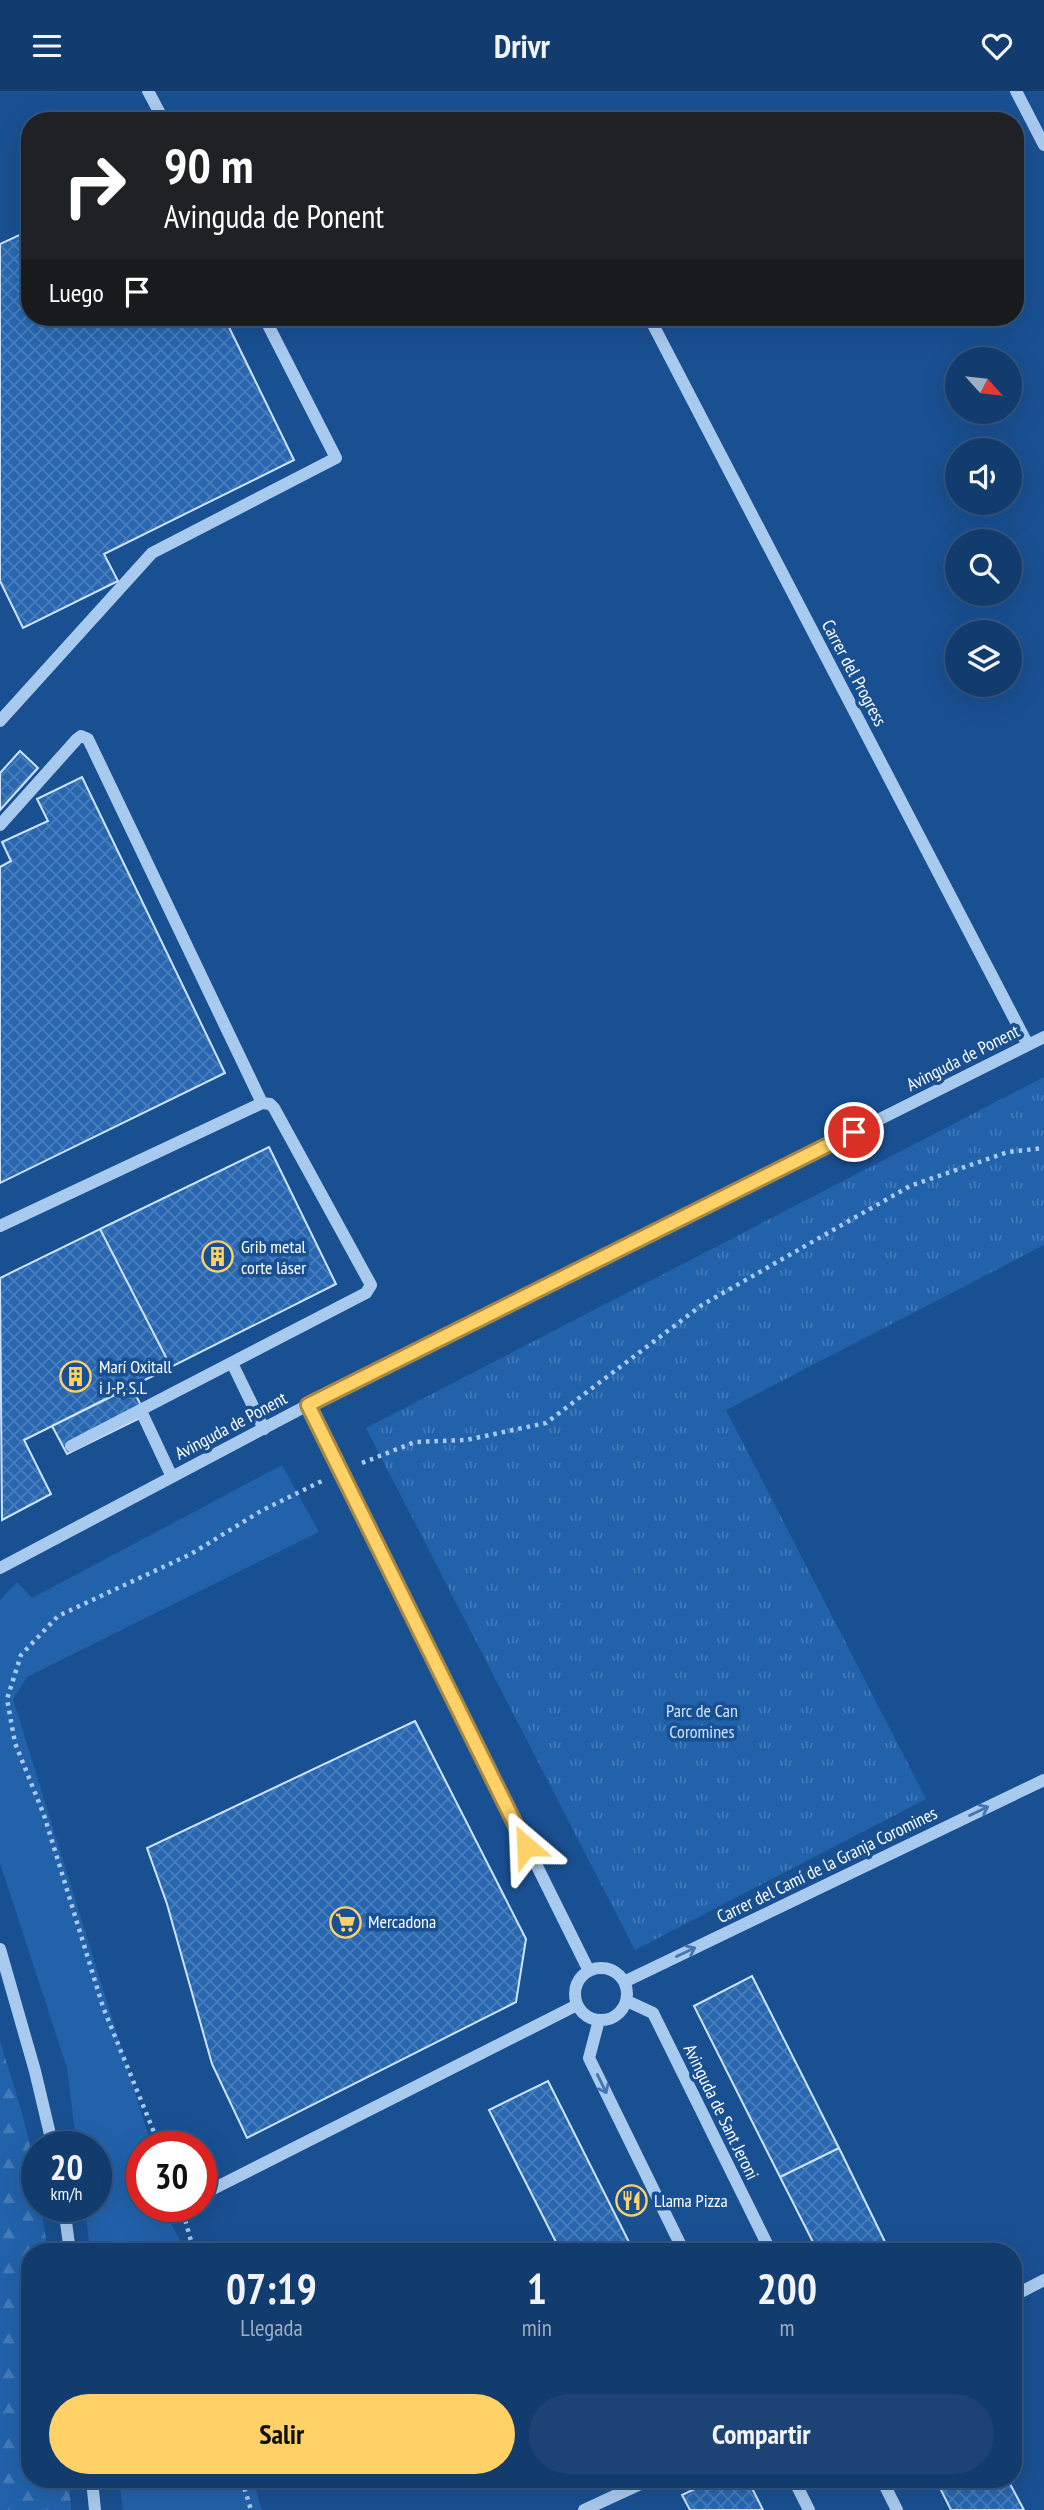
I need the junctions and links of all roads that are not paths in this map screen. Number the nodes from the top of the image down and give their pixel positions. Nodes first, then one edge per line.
1 (148, 91) edge
2 (1016, 91) edge
3 (159, 112) edge
4 (1044, 145) edge
5 (269, 326) edge
6 (654, 326) edge
7 (0, 722) edge
8 (0, 825) edge
9 (1044, 1037) edge
10 (1028, 1045) junction
11 (262, 1103) junction
12 (0, 1226) edge
13 (232, 1363) junction
14 (308, 1405) junction
15 (141, 1411) junction
16 (264, 1429) junction
17 (71, 1446) dead end
18 (172, 1477) junction
19 (0, 1568) edge
20 (1044, 1780) edge
21 (0, 1949) edge
22 (589, 1971) junction
23 (624, 1982) junction
24 (627, 2001) junction
25 (577, 2005) junction
26 (599, 2020) junction
27 (49, 2131) edge
28 (217, 2187) edge
29 (66, 2222) edge
30 (69, 2243) edge
31 (680, 2243) edge
32 (767, 2243) edge
33 (1044, 2280) edge
34 (1022, 2291) edge
35 (93, 2488) edge
36 (632, 2488) edge
37 (798, 2488) edge
38 (886, 2488) edge
39 (95, 2510) edge
40 (584, 2510) edge
41 (809, 2510) edge
42 (897, 2510) edge

1 - 3 street
2 - 4 street
5 - 7 street
6 - 10 street, Carrer del Progress
8 - 11 street
9 - 10 street, Avinguda de Ponent
10 - 14 street, Avinguda de Ponent
11 - 12 street
11 - 13 street
13 - 15 street
13 - 16 street
14 - 16 street, Avinguda de Ponent
14 - 22 street
15 - 17 street
15 - 18 street
16 - 18 street, Avinguda de Ponent
18 - 19 street, Avinguda de Ponent
23 -> 20 street, Carrer del Camí de la Granja Coromines
21 - 27 street
22 - 23 street
22 - 25 street
23 - 24 street
24 - 26 street
24 - 32 street, Avinguda de Sant Jeroni
25 - 26 street
25 - 28 street
26 -> 31 street
29 - 30 street
33 - 34 street
35 - 39 street
36 - 40 street
37 - 41 street
38 - 42 street

